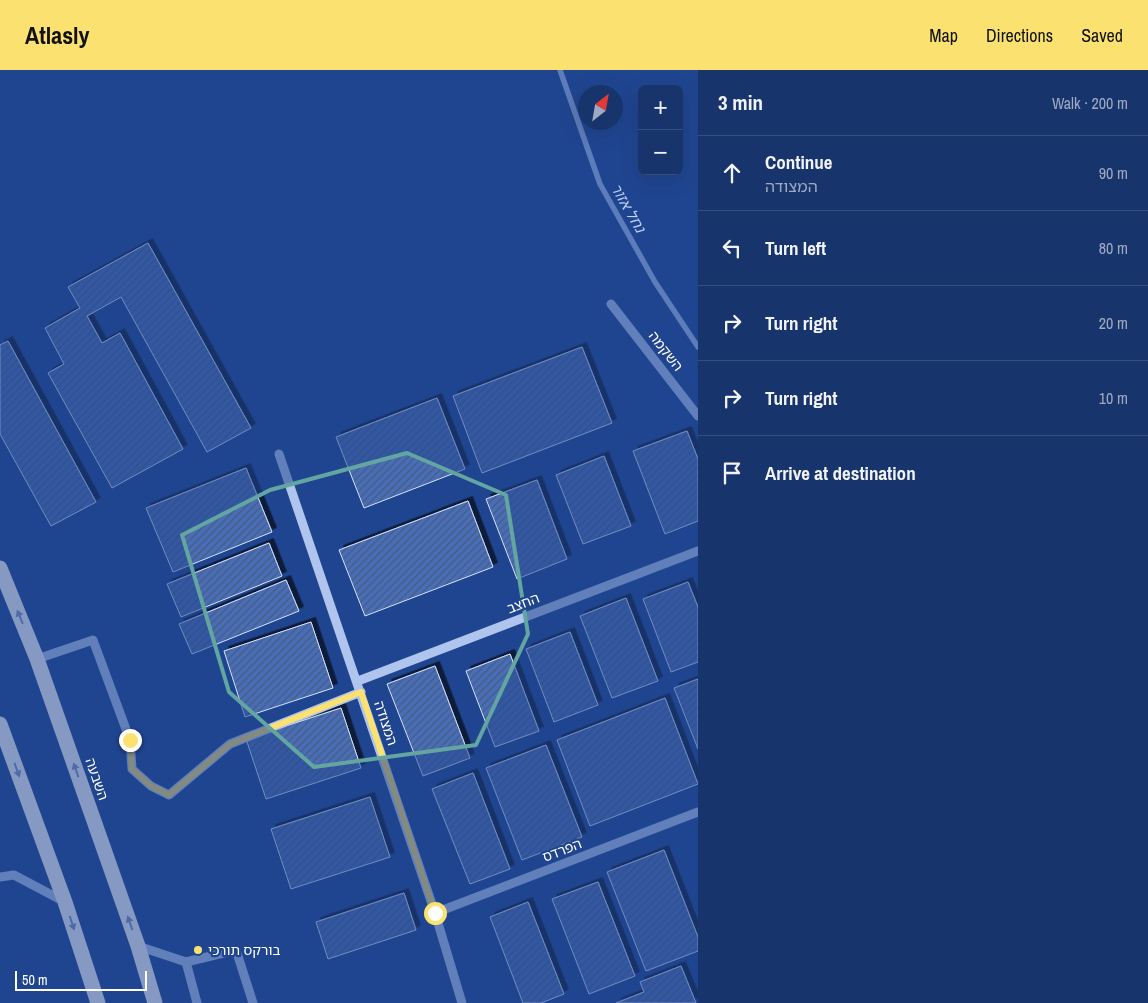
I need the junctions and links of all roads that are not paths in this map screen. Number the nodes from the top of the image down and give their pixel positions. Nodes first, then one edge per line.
1 (611, 304) dead end
2 (698, 416) edge
3 (279, 454) dead end
4 (698, 551) edge
5 (0, 568) edge
6 (37, 659) junction
7 (358, 681) junction
8 (361, 692) junction
9 (0, 724) edge
10 (698, 812) edge
11 (0, 877) edge
12 (65, 902) junction
13 (435, 913) junction
14 (138, 946) junction
15 (186, 962) junction
16 (98, 1003) edge
17 (155, 1003) edge
18 (197, 1003) edge
19 (253, 1003) edge
20 (462, 1003) edge

1 - 2 street, השקמה
3 - 7 street, המצודה
4 - 7 street, החצב
6 -> 5 highway, השבעה
6 - 8 street
14 -> 6 highway, השבעה
7 - 8 street, המצודה
8 - 13 street, המצודה
9 -> 12 highway
10 - 13 street, הפרדס
11 - 12 street
12 -> 16 highway
13 - 20 street, המצודה
14 - 15 street
14 - 17 highway, השבעה
15 - 18 street
15 - 19 street

